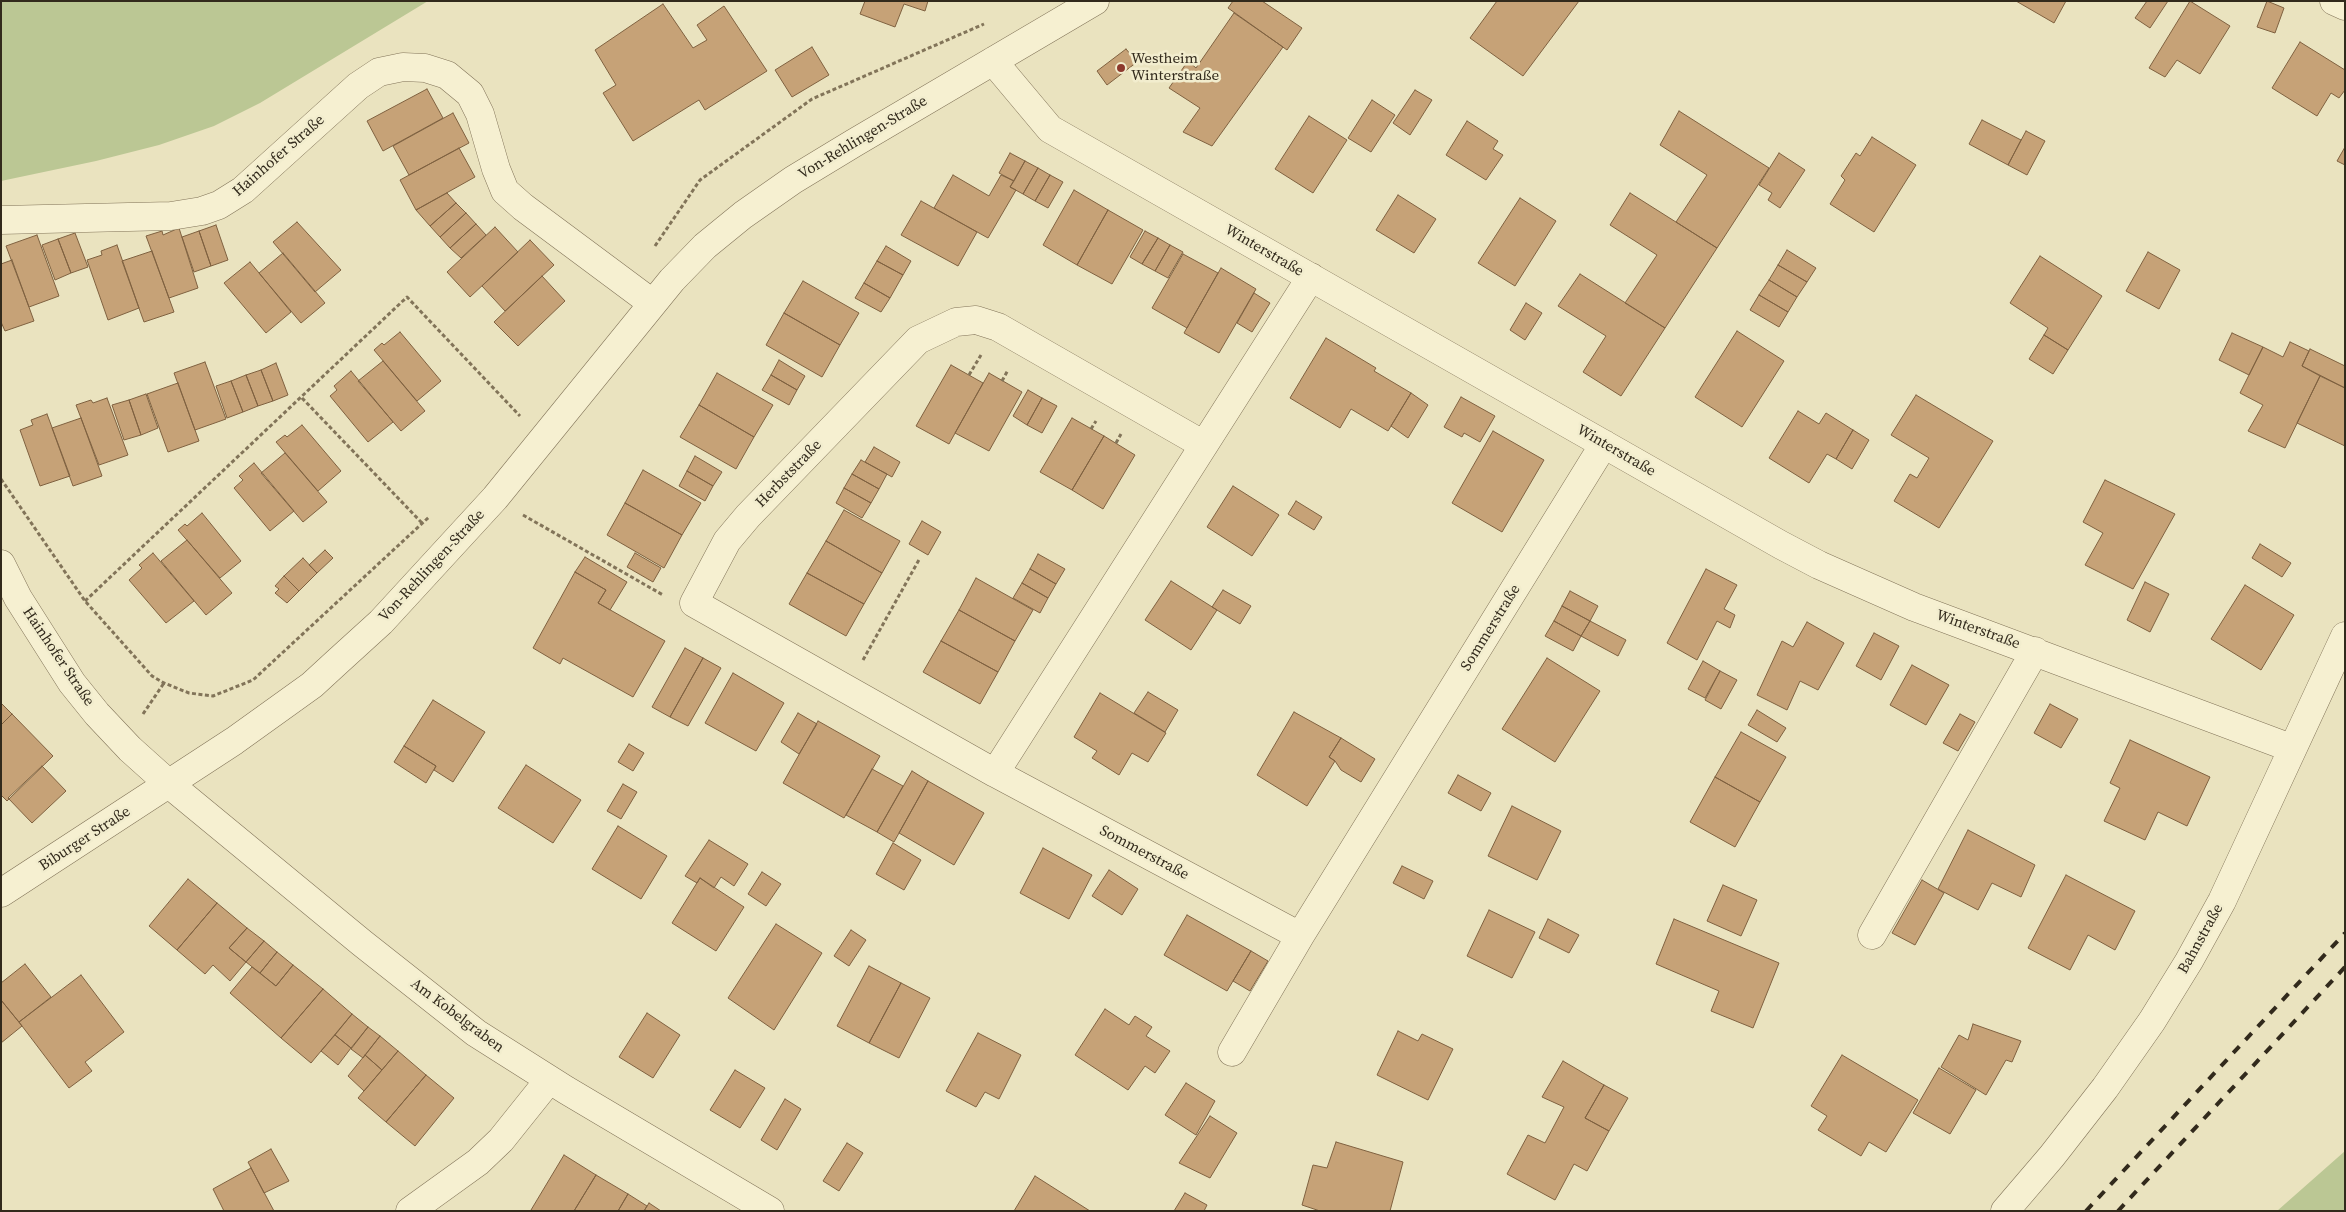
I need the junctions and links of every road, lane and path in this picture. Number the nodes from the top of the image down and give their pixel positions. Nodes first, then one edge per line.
1 (1095, 1) edge
2 (2334, 1) edge
3 (2345, 6) edge
4 (993, 62) junction
5 (1, 220) edge
6 (1311, 277) junction
7 (652, 303) junction
8 (302, 398) junction
9 (525, 421) dead end
10 (1604, 444) junction
11 (1204, 445) junction
12 (1, 479) edge
13 (422, 523) dead end
14 (547, 529) dead end
15 (920, 558) dead end
16 (1, 564) edge
17 (85, 601) junction
18 (694, 603) junction
19 (2345, 636) edge
20 (2035, 651) junction
21 (164, 683) dead end
22 (846, 690) junction
23 (2291, 748) junction
24 (996, 773) junction
25 (169, 784) junction
26 (1, 893) edge
27 (1872, 935) dead end
28 (1300, 936) junction
29 (1232, 1052) dead end
30 (549, 1080) junction
31 (410, 1211) edge
32 (770, 1211) edge
33 (2005, 1211) edge

1 - 4 street, Von-Rehlingen-Straße
2 - 3 street
4 - 6 street, Winterstraße
4 - 7 street, Von-Rehlingen-Straße
5 - 7 street, Hainhofer Straße
6 - 10 street, Winterstraße
6 - 11 street
7 - 25 street, Von-Rehlingen-Straße
8 - 9 path
8 - 13 path
8 - 17 path
10 - 20 street, Winterstraße
10 - 28 street, Sommerstraße
11 - 18 street, Herbststraße
11 - 24 street
12 - 17 path
14 - 18 path
15 - 22 path
16 - 25 street, Hainhofer Straße
17 - 21 path
18 - 22 street
19 - 23 street, Bahnstraße
20 - 23 street, Winterstraße
20 - 27 street
22 - 24 street
23 - 33 street, Bahnstraße
24 - 28 street, Sommerstraße
25 - 26 street, Biburger Straße
25 - 30 street, Am Kobelgraben
28 - 29 street
30 - 31 street
30 - 32 street, Am Kobelgraben

